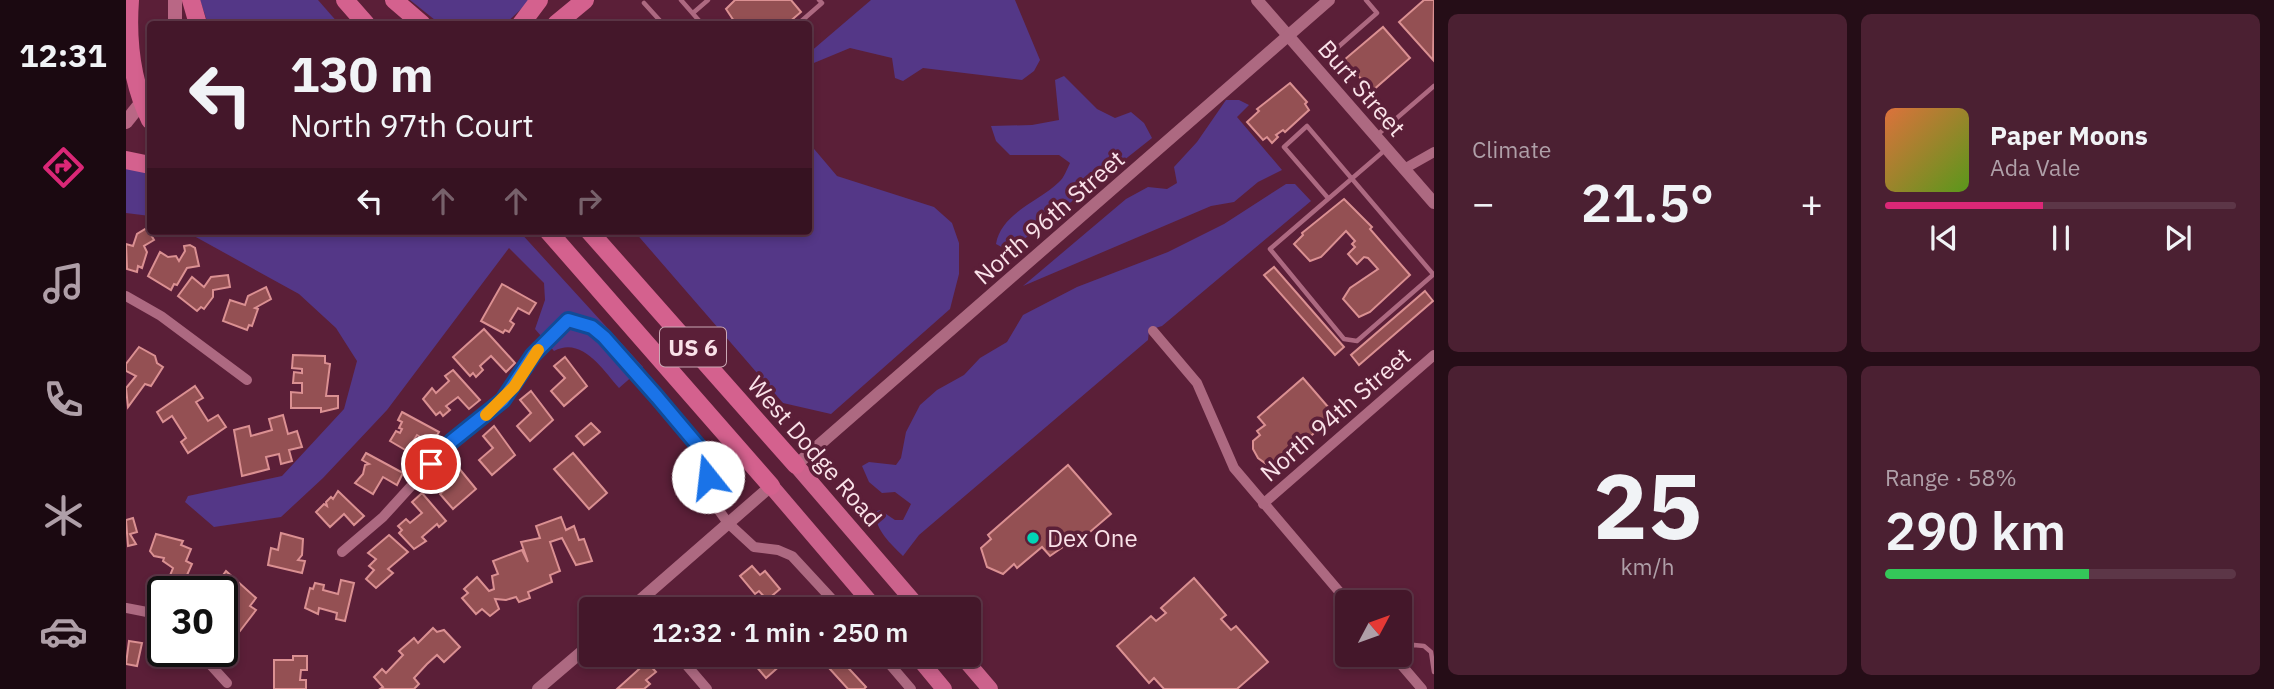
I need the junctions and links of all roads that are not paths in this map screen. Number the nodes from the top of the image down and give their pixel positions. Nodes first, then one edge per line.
1 (175, 0) edge
2 (191, 0) edge
3 (345, 0) edge
4 (384, 0) edge
5 (394, 0) edge
6 (540, 0) edge
7 (681, 0) edge
8 (708, 0) edge
9 (820, 0) edge
10 (1257, 0) edge
11 (1329, 0) edge
12 (1366, 0) edge
13 (128, 1) edge
14 (580, 3) edge
15 (644, 3) dead end
16 (692, 13) junction
17 (175, 21) edge
18 (197, 21) edge
19 (362, 21) edge
20 (402, 21) edge
21 (418, 21) edge
22 (523, 21) edge
23 (559, 21) edge
24 (660, 21) edge
25 (699, 21) edge
26 (801, 21) edge
27 (1289, 35) junction
28 (1337, 48) dead end
29 (1434, 86) edge
30 (142, 101) edge
31 (126, 122) edge
32 (1376, 136) junction
33 (1386, 148) junction
34 (1434, 152) edge
35 (126, 160) edge
36 (147, 164) edge
37 (1404, 169) junction
38 (1352, 178) junction
39 (1329, 198) junction
40 (1434, 203) edge
41 (551, 235) edge
42 (593, 235) edge
43 (1434, 274) edge
44 (126, 296) edge
45 (1153, 331) dead end
46 (1434, 355) edge
47 (247, 380) dead end
48 (796, 464) junction
49 (771, 486) junction
50 (1263, 504) junction
51 (728, 523) junction
52 (342, 552) dead end
53 (1338, 590) edge
54 (646, 597) edge
55 (830, 597) edge
56 (866, 597) edge
57 (910, 597) edge
58 (126, 608) edge
59 (147, 612) edge
60 (1412, 646) edge
61 (579, 654) edge
62 (212, 667) edge
63 (688, 667) edge
64 (892, 667) edge
65 (926, 667) edge
66 (971, 667) edge
67 (1403, 667) edge
68 (1434, 672) edge
69 (227, 683) dead end
70 (538, 689) edge
71 (707, 689) edge
72 (911, 689) edge
73 (944, 689) edge
74 (990, 689) edge
75 (1422, 689) edge

1 - 17 main road
2 - 18 highway
3 - 19 highway
4 - 20 highway
5 - 21 highway
6 - 22 highway
7 - 16 lane
8 - 16 lane
9 - 26 lane
10 - 27 street, Burt Street
11 - 27 street, North 96th Street
12 - 28 lane
13 - 30 highway
14 - 23 highway
15 - 24 lane
16 - 25 lane
27 - 32 street, Burt Street
27 - 48 street, North 96th Street
29 - 32 lane
30 - 31 main road
32 - 33 street, Burt Street
33 - 37 street, Burt Street
33 - 38 lane
34 - 37 street
35 - 36 highway
37 - 40 street, Burt Street
38 - 39 lane
38 - 39 lane
38 - 43 lane
39 - 43 lane
41 - 49 highway, US 6
42 - 48 highway, West Dodge Road / US 6
44 - 47 street
45 - 50 street
46 - 50 street, North 94th Street
48 - 57 highway, West Dodge Road / US 6
49 - 51 street
49 - 56 highway, US 6
50 - 53 street
51 - 52 street
51 - 54 street
51 - 55 street
58 - 59 street
60 - 68 lane
61 - 70 street
62 - 69 street
63 - 71 street
64 - 72 street
65 - 73 highway
66 - 74 highway
67 - 75 street

